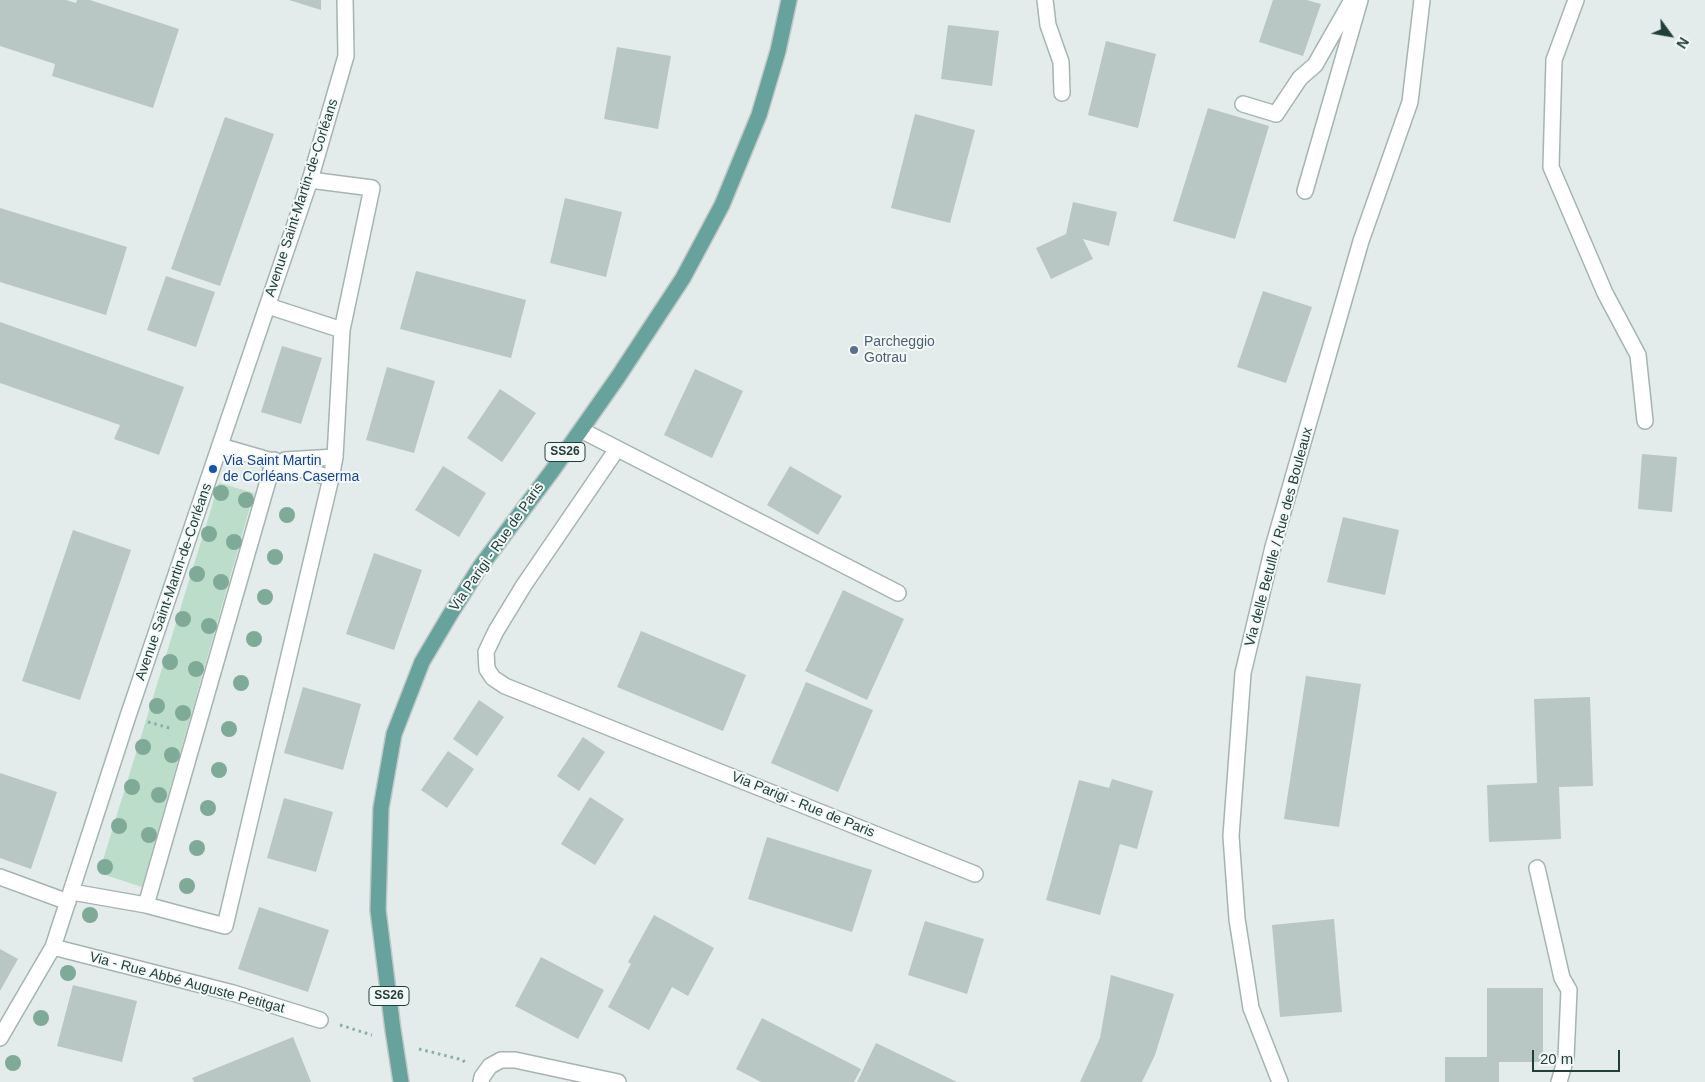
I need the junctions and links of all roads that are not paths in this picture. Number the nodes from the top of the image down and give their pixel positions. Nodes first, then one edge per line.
1 (345, 0) edge
2 (790, 0) edge
3 (1045, 0) edge
4 (1352, 0) edge
5 (1360, 0) edge
6 (1422, 0) edge
7 (1576, 0) edge
8 (1062, 93) dead end
9 (1243, 104) dead end
10 (310, 180) junction
11 (1304, 191) dead end
12 (268, 306) junction
13 (342, 330) junction
14 (1645, 421) dead end
15 (581, 430) junction
16 (220, 446) junction
17 (616, 448) junction
18 (335, 457) junction
19 (274, 460) junction
20 (331, 478) junction
21 (898, 593) dead end
22 (1537, 868) dead end
23 (975, 874) dead end
24 (0, 876) edge
25 (70, 897) junction
26 (146, 905) junction
27 (53, 947) junction
28 (320, 1020) dead end
29 (0, 1038) edge
30 (401, 1082) edge
31 (481, 1082) edge
32 (618, 1082) edge
33 (1280, 1082) edge
34 (1559, 1082) edge

1 - 10 street, Avenue Saint-Martin-de-Corléans
2 - 15 main road, Via Parigi - Rue de Paris / SS26
3 - 8 street
4 - 9 street
5 - 11 street
6 - 33 street, Via delle Betulle / Rue des Bouleaux
7 - 14 street
10 - 12 street, Avenue Saint-Martin-de-Corléans
10 - 13 street
12 - 13 street
12 - 16 street, Avenue Saint-Martin-de-Corléans
13 - 18 street
15 - 17 street
15 - 30 main road, Via Parigi - Rue de Paris / SS26
16 - 19 street
16 - 25 street, Avenue Saint-Martin-de-Corléans
17 - 21 street
17 - 23 street, Via Parigi - Rue de Paris
18 - 19 street
18 - 20 street
19 - 20 street
19 - 26 street
20 - 26 street
22 - 34 street
24 - 25 street
25 - 26 street
25 - 27 street, Avenue Saint-Martin-de-Corléans
27 - 28 street, Via - Rue Abbé Auguste Petitgat
27 - 29 street, Avenue Saint-Martin-de-Corléans
31 - 32 street

